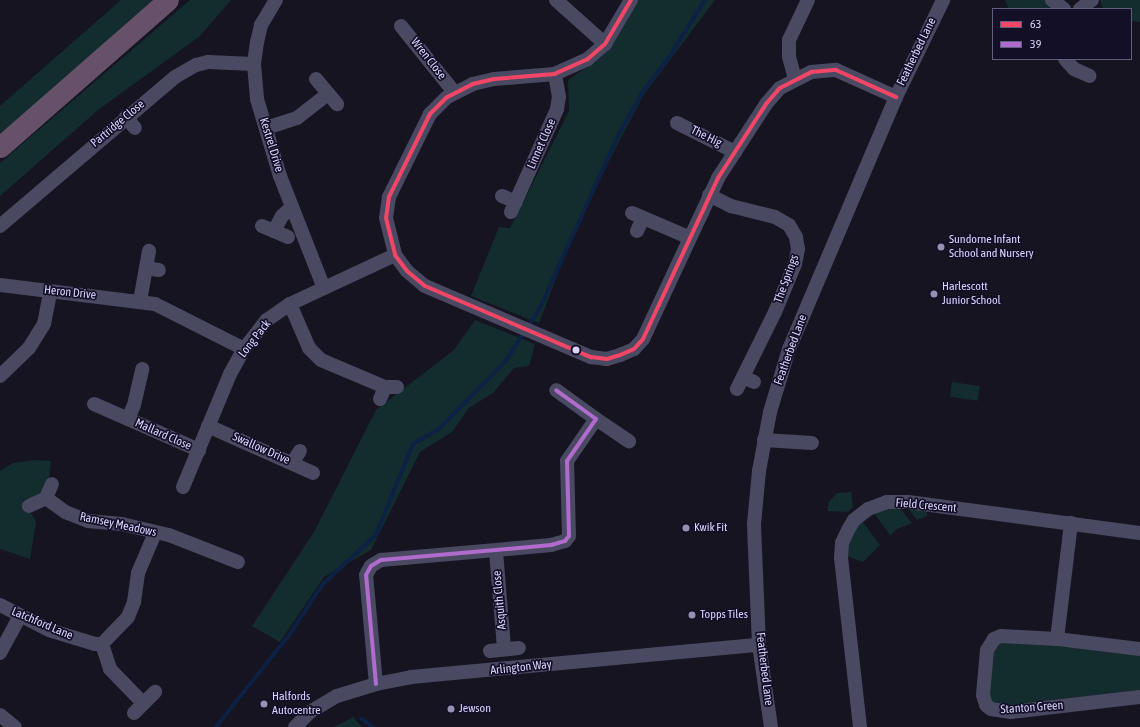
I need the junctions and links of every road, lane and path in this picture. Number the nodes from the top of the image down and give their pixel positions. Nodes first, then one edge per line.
1 (168, 0) edge
2 (276, 0) edge
3 (556, 0) edge
4 (631, 0) edge
5 (808, 0) edge
6 (943, 0) edge
7 (1052, 0) edge
8 (1092, 0) edge
9 (1063, 8) edge
10 (1081, 8) edge
11 (402, 26) dead end
12 (605, 44) junction
13 (1066, 60) edge
14 (254, 64) junction
15 (555, 74) junction
16 (1090, 76) dead end
17 (316, 79) dead end
18 (795, 79) junction
19 (454, 92) junction
20 (896, 97) junction
21 (126, 117) junction
22 (677, 123) dead end
23 (136, 128) dead end
24 (266, 128) junction
25 (0, 147) edge
26 (735, 152) junction
27 (709, 195) junction
28 (502, 196) dead end
29 (292, 207) junction
30 (0, 226) edge
31 (637, 231) dead end
32 (288, 237) dead end
33 (688, 237) junction
34 (149, 251) dead end
35 (395, 255) junction
36 (0, 285) edge
37 (324, 288) junction
38 (50, 292) junction
39 (140, 301) junction
40 (290, 304) junction
41 (244, 349) junction
42 (142, 369) dead end
43 (0, 376) edge
44 (744, 383) dead end
45 (556, 390) dead end
46 (387, 391) dead end
47 (94, 404) dead end
48 (596, 418) junction
49 (128, 419) junction
50 (208, 426) junction
51 (764, 440) junction
52 (629, 441) dead end
53 (812, 444) dead end
54 (199, 450) junction
55 (313, 473) dead end
56 (52, 484) dead end
57 (184, 488) dead end
58 (46, 498) junction
59 (29, 506) dead end
60 (1072, 523) junction
61 (154, 533) junction
62 (1140, 533) edge
63 (496, 551) junction
64 (238, 562) dead end
65 (0, 605) edge
66 (20, 616) junction
67 (1057, 638) junction
68 (102, 644) junction
69 (759, 645) junction
70 (519, 648) dead end
71 (504, 649) junction
72 (1140, 649) edge
73 (490, 650) dead end
74 (0, 653) edge
75 (376, 684) junction
76 (154, 692) dead end
77 (1140, 697) edge
78 (143, 703) junction
79 (134, 713) dead end
80 (0, 714) edge
81 (15, 727) edge
82 (295, 727) edge
83 (771, 727) edge
84 (860, 727) edge

1 - 25 highway
2 - 14 street, Kestrel Drive
3 - 12 street
4 - 12 street
5 - 18 street
6 - 20 street, Featherbed Lane
7 - 9 street
8 - 10 street
11 - 19 street, Wren Close
12 - 15 street
13 - 16 street
14 - 21 street, Partridge Close
14 - 24 street, Kestrel Drive
15 - 19 street
15 - 28 street, Linnet Close
17 - 24 street
18 - 20 street
18 - 26 street
19 - 35 street
20 - 51 street, Featherbed Lane
21 - 23 street
21 - 30 street, Partridge Close
22 - 26 street, The Hig
24 - 29 street, Kestrel Drive
26 - 27 street
27 - 33 street
27 - 44 street, The Springs
29 - 32 street
29 - 37 street, Kestrel Drive
31 - 33 street
33 - 35 street
34 - 39 street
35 - 37 street, Long Pack
36 - 38 street, Heron Drive
37 - 40 street, Long Pack
38 - 39 street, Heron Drive
38 - 43 street
39 - 41 street, Heron Drive
40 - 41 street, Long Pack
40 - 46 street
41 - 50 street, Long Pack
42 - 49 street, Mallard Close
45 - 48 street
47 - 49 street, Mallard Close
48 - 52 street
48 - 63 street
49 - 54 street, Mallard Close
50 - 54 street, Long Pack
50 - 55 street, Swallow Drive
51 - 53 street
51 - 69 street, Featherbed Lane
54 - 57 street, Long Pack
56 - 58 street
58 - 59 street
58 - 61 street, Ramsey Meadows
60 - 62 street, Field Crescent
60 - 67 street
60 - 84 street, Field Crescent
61 - 64 street, Ramsey Meadows
61 - 68 street
63 - 71 street, Asquith Close
63 - 75 street
65 - 66 street, Latchford Lane
66 - 68 street, Latchford Lane
66 - 74 street
67 - 72 street, Stanton Green
67 - 77 street, Stanton Green
68 - 78 street
69 - 75 street, Arlington Way
69 - 83 street, Featherbed Lane
70 - 71 street
71 - 73 street
75 - 82 street, Arlington Way
76 - 78 street
78 - 79 street
80 - 81 street

